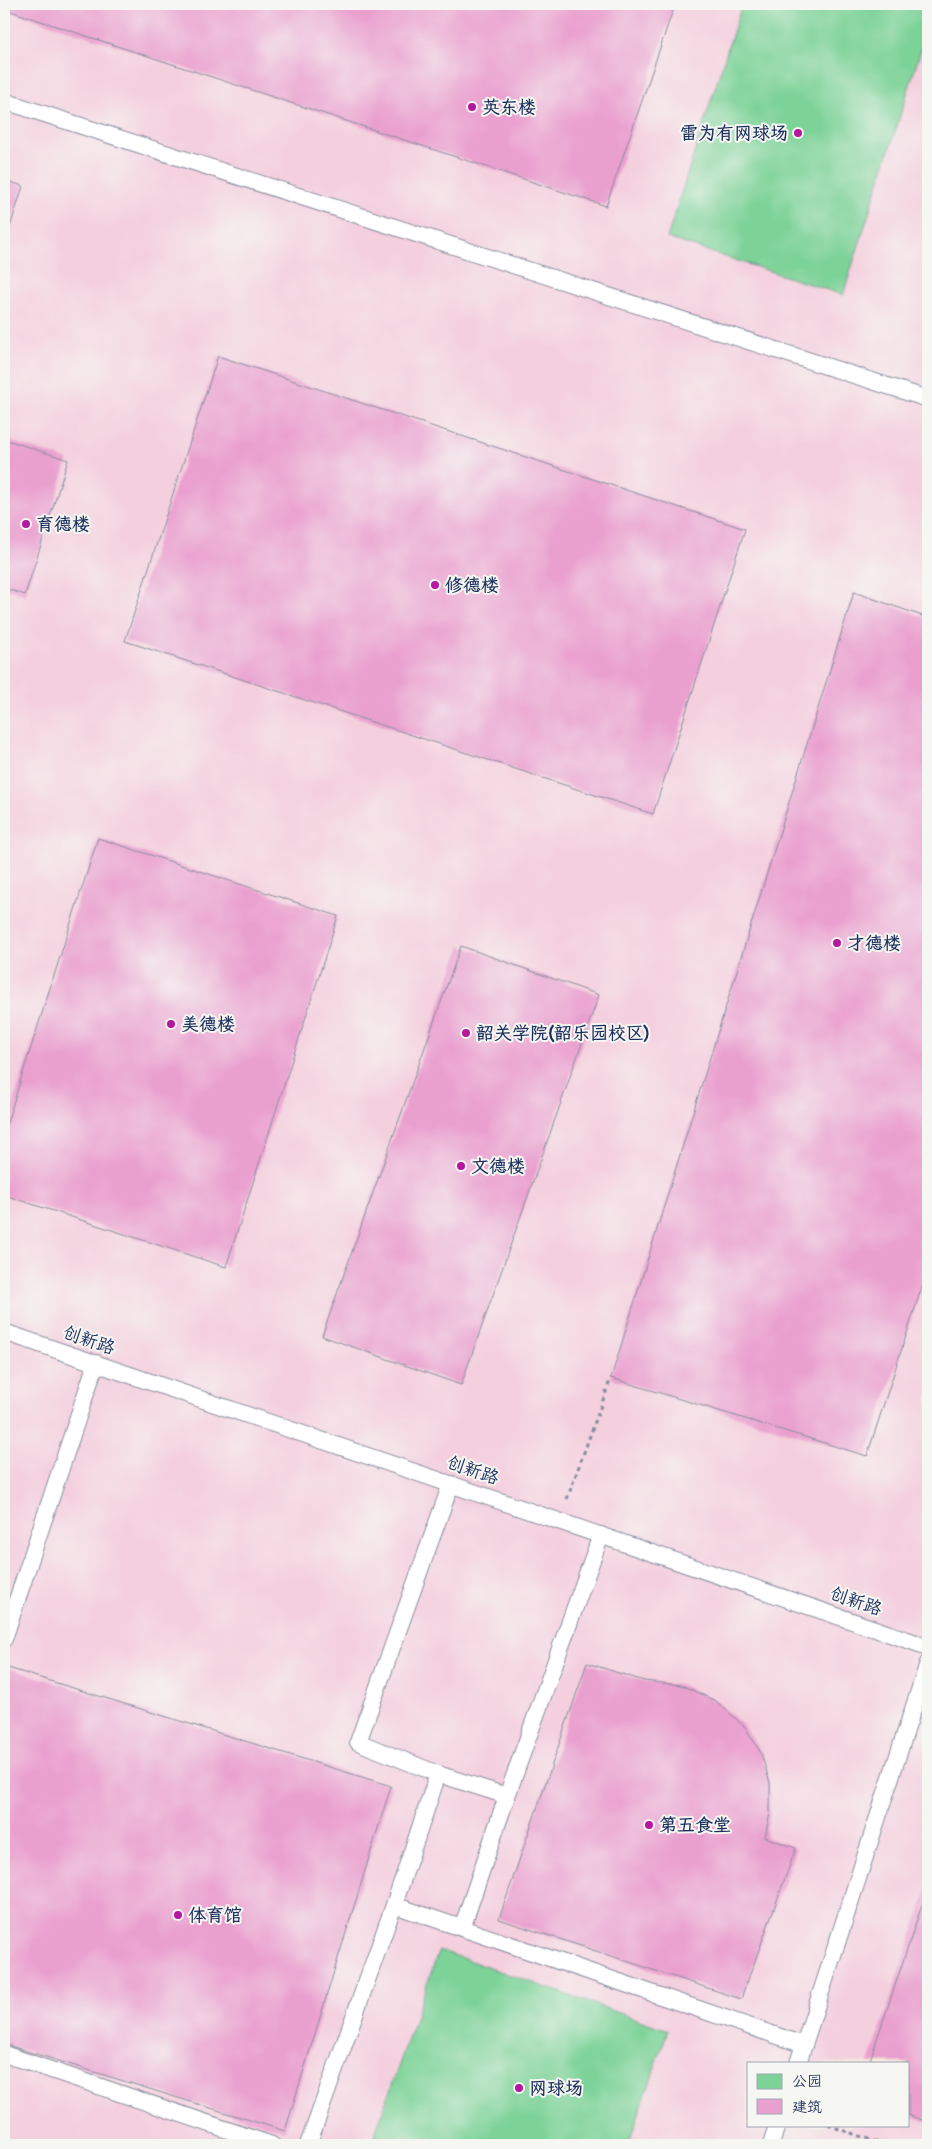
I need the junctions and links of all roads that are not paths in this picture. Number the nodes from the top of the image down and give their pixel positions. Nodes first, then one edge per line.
1 (4, 101) edge
2 (928, 399) edge
3 (4, 1332) edge
4 (96, 1363) junction
5 (451, 1484) junction
6 (601, 1535) junction
7 (4, 1639) edge
8 (928, 1647) edge
9 (928, 1663) edge
10 (438, 1774) junction
11 (507, 1796) junction
12 (394, 1905) junction
13 (462, 1928) junction
14 (804, 2045) junction
15 (4, 2054) edge
16 (798, 2062) edge
17 (778, 2126) edge
18 (272, 2145) edge
19 (308, 2145) edge
20 (771, 2145) edge

1 - 2 lane
3 - 4 lane, 创新路
4 - 5 lane, 创新路
4 - 7 lane
5 - 6 lane, 创新路
5 - 10 lane
6 - 8 lane, 创新路
6 - 11 lane
9 - 14 lane
10 - 11 lane
10 - 12 lane
11 - 13 lane
12 - 13 lane
12 - 19 lane
13 - 14 lane
14 - 16 lane
15 - 18 lane
17 - 20 lane

